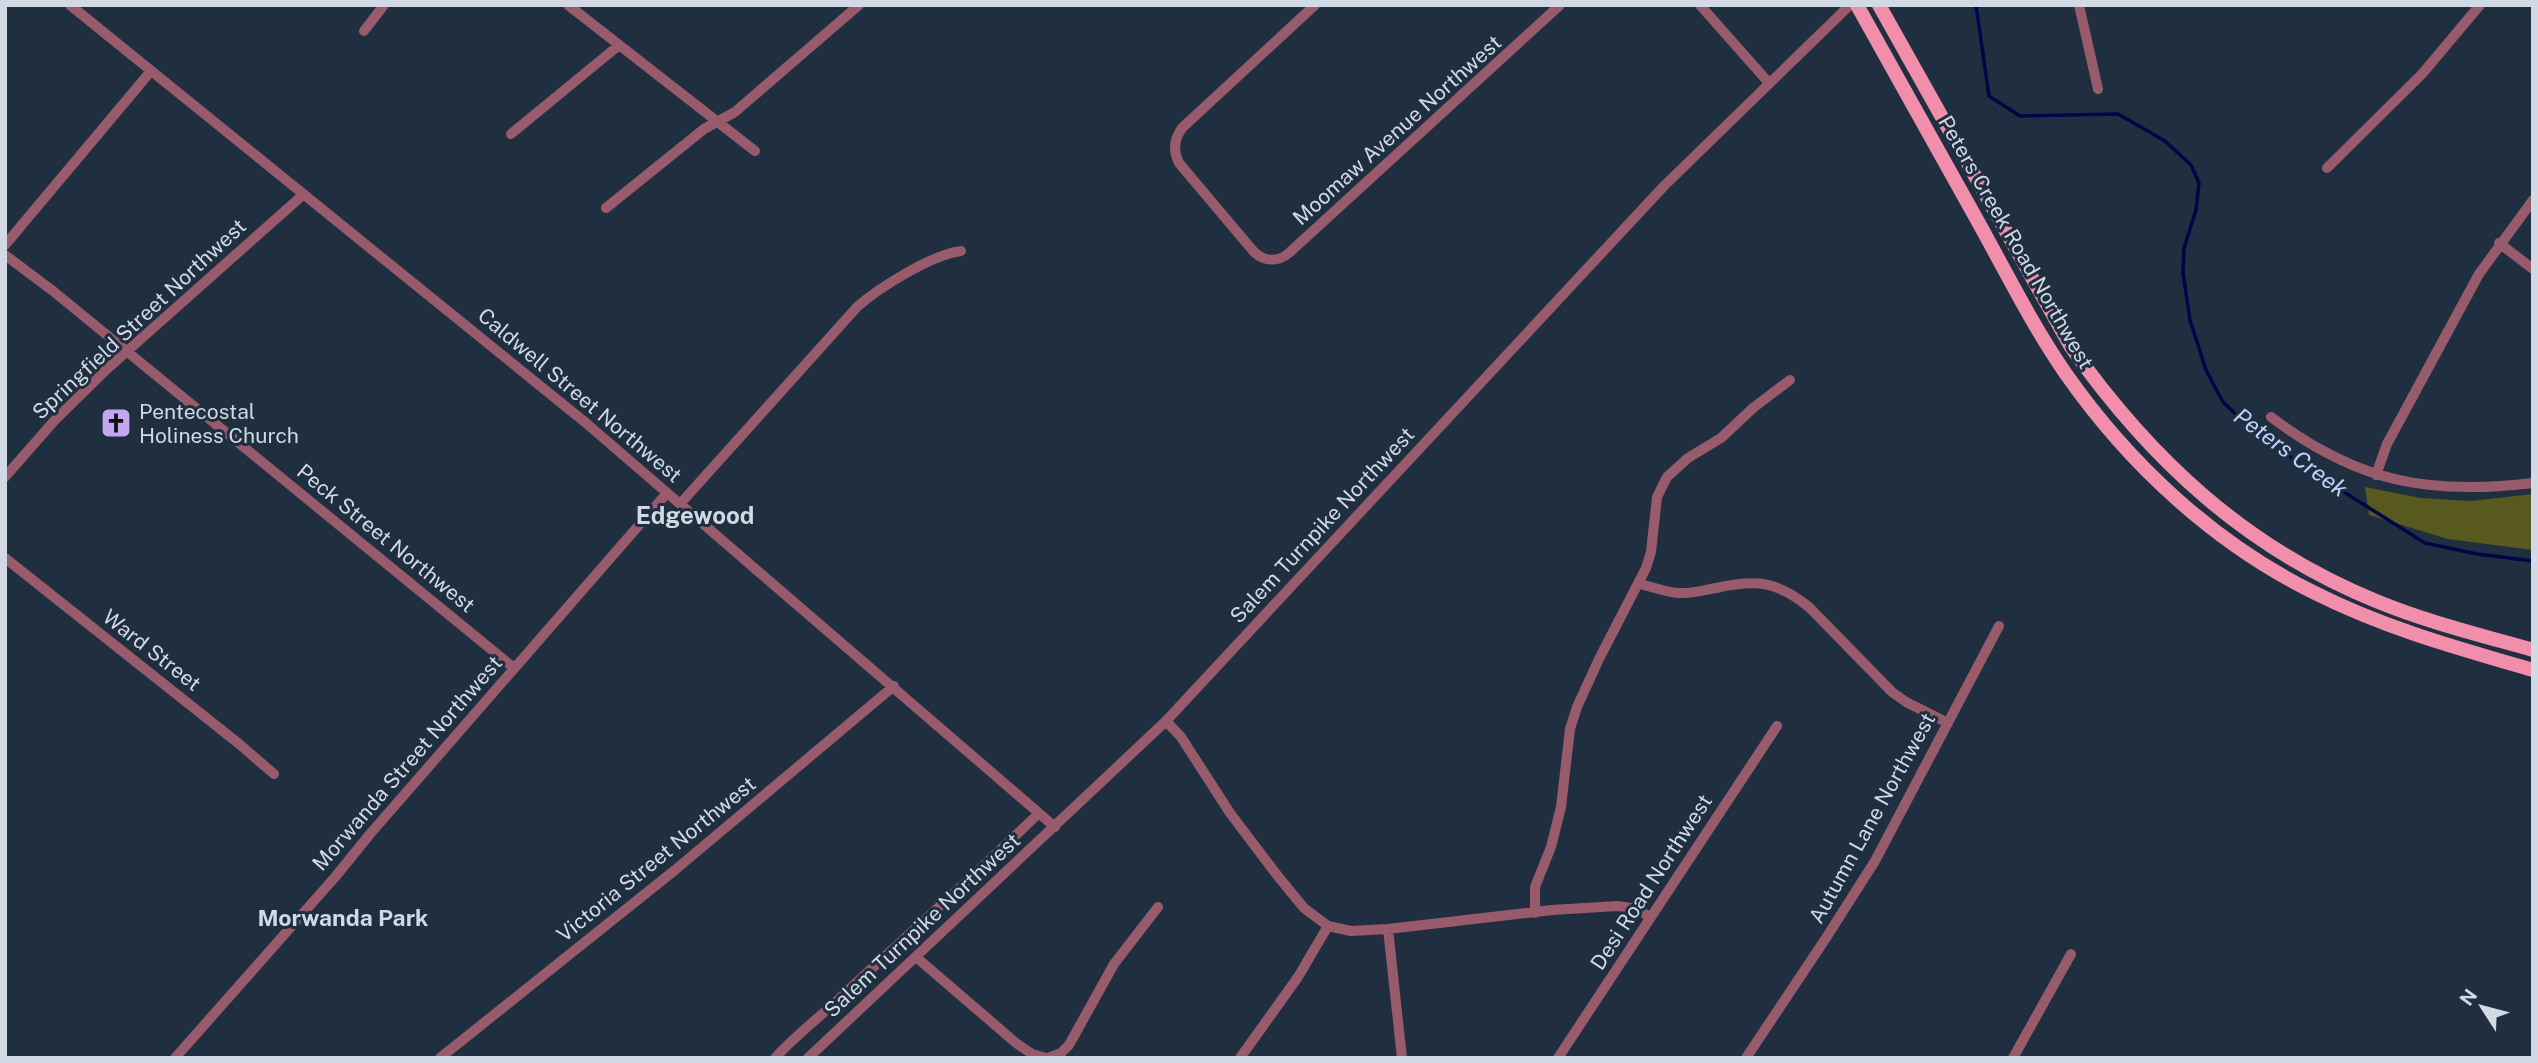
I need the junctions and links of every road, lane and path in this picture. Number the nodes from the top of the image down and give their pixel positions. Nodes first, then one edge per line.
1 (71, 5) edge
2 (384, 5) edge
3 (568, 5) edge
4 (859, 5) edge
5 (1315, 5) edge
6 (1560, 5) edge
7 (1700, 5) edge
8 (1850, 5) edge
9 (1857, 5) edge
10 (1879, 5) edge
11 (2079, 5) edge
12 (2480, 5) edge
13 (364, 31) dead end
14 (618, 46) junction
15 (151, 71) junction
16 (1769, 83) junction
17 (2098, 89) dead end
18 (717, 122) junction
19 (511, 134) dead end
20 (755, 151) dead end
21 (2327, 168) dead end
22 (304, 194) junction
23 (2533, 200) edge
24 (606, 208) dead end
25 (2499, 243) junction
26 (5, 245) edge
27 (961, 251) dead end
28 (5, 255) edge
29 (2533, 269) edge
30 (127, 351) junction
31 (1790, 380) dead end
32 (2271, 417) dead end
33 (2376, 475) junction
34 (5, 477) edge
35 (2533, 483) edge
36 (667, 493) junction
37 (680, 504) junction
38 (5, 558) edge
39 (1640, 584) junction
40 (1999, 626) dead end
41 (2533, 650) edge
42 (514, 668) junction
43 (2533, 670) edge
44 (894, 686) junction
45 (1166, 721) junction
46 (1948, 723) junction
47 (1777, 726) dead end
48 (274, 775) dead end
49 (1039, 813) junction
50 (1055, 827) junction
51 (1158, 907) dead end
52 (1535, 913) junction
53 (1650, 918) junction
54 (1328, 926) junction
55 (1388, 929) junction
56 (2071, 954) dead end
57 (916, 957) junction
58 (175, 1058) edge
59 (440, 1058) edge
60 (775, 1058) edge
61 (808, 1058) edge
62 (1047, 1058) edge
63 (1240, 1058) edge
64 (1402, 1058) edge
65 (1558, 1058) edge
66 (1746, 1058) edge
67 (2013, 1058) edge

1 - 15 street, Caldwell Street Northwest
2 - 13 street
3 - 14 street
4 - 18 street
5 - 6 street, Moomaw Avenue Northwest
7 - 16 street
8 - 16 street, Salem Turnpike Northwest
9 - 43 main road, Peters Creek Road Northwest
10 - 41 main road, Peters Creek Road Northwest
11 - 17 street
12 - 21 street
14 - 18 street
14 - 19 street
15 - 22 street, Caldwell Street Northwest
15 - 26 street
16 - 45 street, Salem Turnpike Northwest
18 - 20 street
18 - 24 street
22 - 30 street, Springfield Street Northwest
22 - 36 street, Caldwell Street Northwest
23 - 25 street
25 - 29 street
25 - 33 street
27 - 37 street
28 - 30 street, Peck Street Northwest
30 - 34 street, Springfield Street Northwest
30 - 42 street, Peck Street Northwest
31 - 39 street
32 - 33 street
33 - 35 street
36 - 37 street, Caldwell Street Northwest
36 - 42 street, Morwanda Street Northwest
37 - 44 street, Caldwell Street Northwest
38 - 48 street, Ward Street
39 - 46 street
39 - 52 street
40 - 46 street, Autumn Lane Northwest
42 - 58 street, Morwanda Street Northwest
44 - 49 street, Caldwell Street Northwest
44 - 59 street, Victoria Street Northwest
45 - 50 street, Salem Turnpike Northwest
45 - 54 street
46 - 66 street, Autumn Lane Northwest
47 - 53 street, Desi Road Northwest
49 - 50 street, Caldwell Street Northwest
49 - 60 street
50 - 57 street, Salem Turnpike Northwest
51 - 62 street
52 - 53 street
52 - 55 street
53 - 65 street, Desi Road Northwest
54 - 55 street
54 - 63 street
55 - 64 street
56 - 67 street
57 - 61 street, Salem Turnpike Northwest
57 - 62 street

